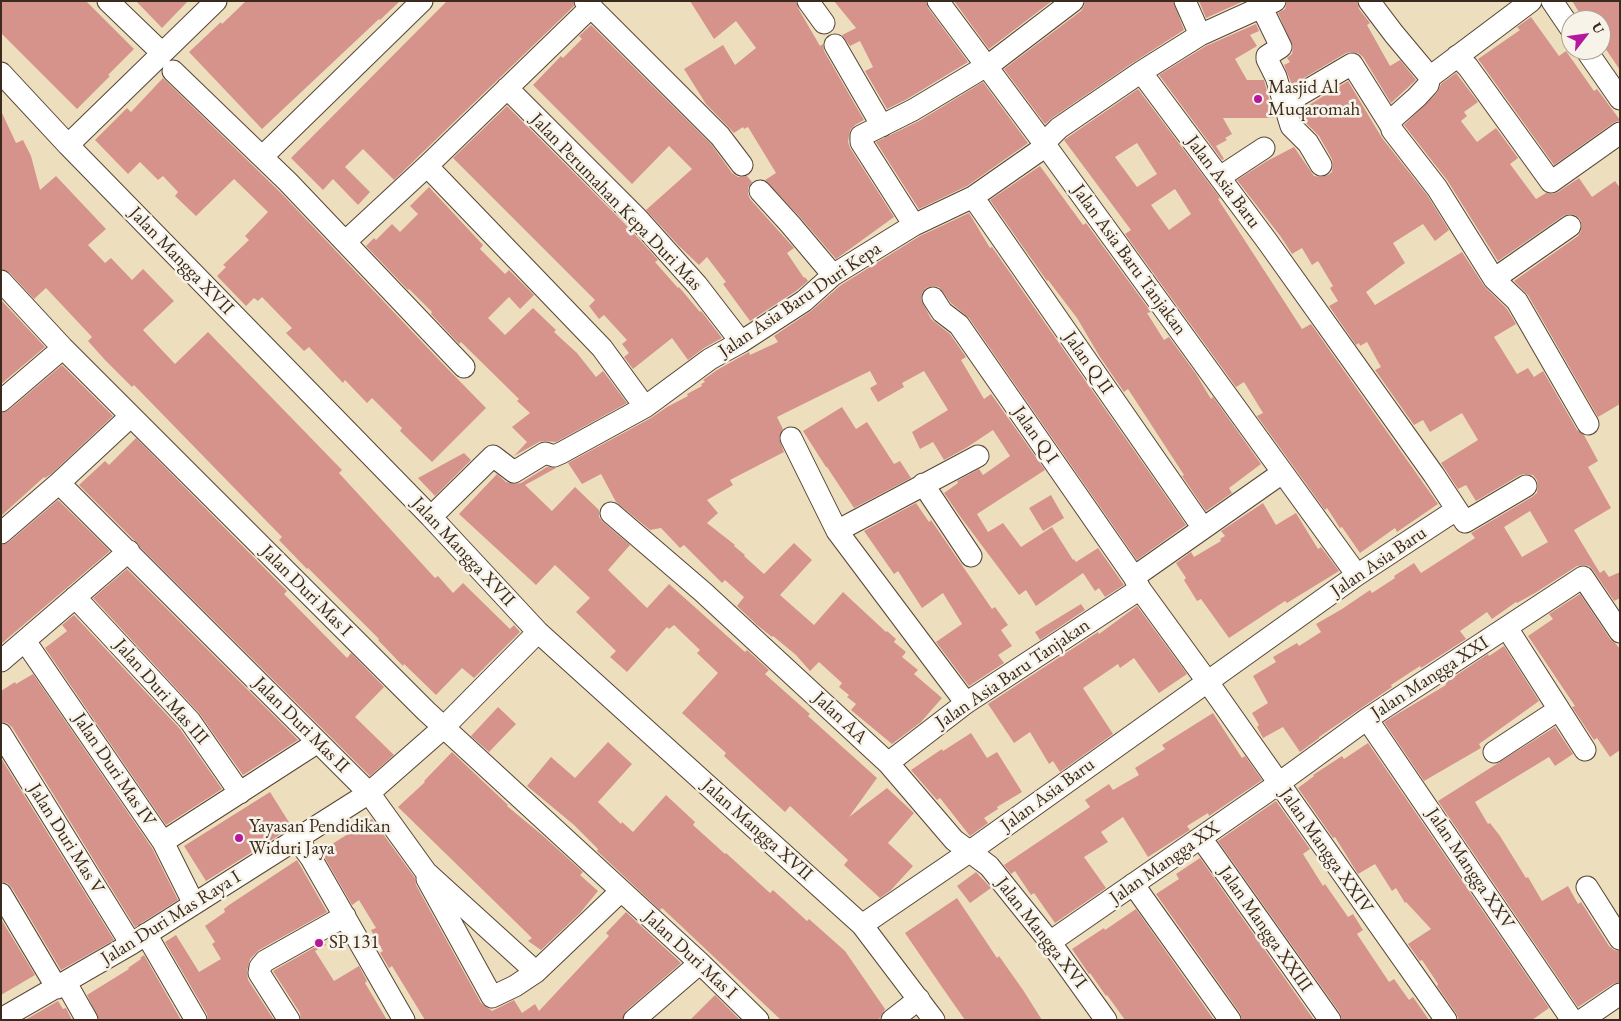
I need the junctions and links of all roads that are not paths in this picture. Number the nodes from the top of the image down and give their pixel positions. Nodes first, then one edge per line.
1 (108, 1) edge
2 (216, 1) edge
3 (422, 1) edge
4 (808, 1) edge
5 (938, 1) edge
6 (1073, 1) edge
7 (1185, 1) edge
8 (1369, 1) edge
9 (1532, 1) edge
10 (1552, 1) edge
11 (588, 4) edge
12 (1269, 5) edge
13 (1561, 14) edge
14 (824, 23) dead end
15 (1200, 35) junction
16 (834, 45) dead end
17 (162, 53) junction
18 (1457, 56) junction
19 (1594, 60) edge
20 (986, 66) junction
21 (174, 71) dead end
22 (1141, 72) junction
23 (1, 73) edge
24 (1430, 77) junction
25 (507, 88) junction
26 (1618, 91) edge
27 (1284, 104) junction
28 (882, 126) junction
29 (1391, 126) junction
30 (1620, 134) edge
31 (68, 145) junction
32 (1046, 146) junction
33 (1264, 148) dead end
34 (262, 157) junction
35 (742, 164) dead end
36 (427, 166) junction
37 (1321, 166) dead end
38 (1220, 177) junction
39 (760, 191) dead end
40 (973, 197) junction
41 (914, 225) junction
42 (1570, 226) dead end
43 (345, 242) junction
44 (833, 275) junction
45 (1494, 279) junction
46 (1, 282) edge
47 (933, 298) dead end
48 (741, 342) junction
49 (63, 348) junction
50 (464, 367) dead end
51 (1, 401) edge
52 (644, 408) junction
53 (131, 416) junction
54 (1588, 424) dead end
55 (790, 438) dead end
56 (978, 456) dead end
57 (1282, 473) junction
58 (60, 483) junction
59 (923, 484) junction
60 (1526, 486) dead end
61 (1456, 510) junction
62 (610, 513) dead end
63 (431, 517) junction
64 (1204, 528) junction
65 (837, 531) junction
66 (1, 533) edge
67 (129, 551) junction
68 (971, 556) dead end
69 (1357, 575) junction
70 (1137, 583) junction
71 (75, 597) junction
72 (1507, 628) junction
73 (538, 632) junction
74 (1620, 632) edge
75 (25, 640) junction
76 (1, 661) edge
77 (1207, 681) junction
78 (966, 703) junction
79 (1558, 710) junction
80 (1367, 719) junction
81 (443, 728) junction
82 (1, 734) edge
83 (318, 742) junction
84 (1585, 750) dead end
85 (1494, 752) dead end
86 (888, 763) junction
87 (1279, 783) junction
88 (240, 793) junction
89 (369, 793) junction
90 (297, 838) junction
91 (1201, 838) junction
92 (163, 842) junction
93 (969, 852) junction
94 (426, 872) junction
95 (1133, 884) junction
96 (1587, 887) dead end
97 (621, 891) junction
98 (1, 894) edge
99 (194, 904) junction
100 (345, 916) junction
101 (862, 925) junction
102 (138, 939) junction
103 (1620, 939) edge
104 (1050, 942) junction
105 (700, 963) junction
106 (536, 972) junction
107 (61, 986) junction
108 (1620, 994) edge
109 (919, 999) junction
110 (1, 1019) edge
111 (87, 1020) edge
112 (196, 1020) edge
113 (289, 1020) edge
114 (404, 1020) edge
115 (634, 1020) edge
116 (758, 1020) edge
117 (892, 1020) edge
118 (934, 1020) edge
119 (1106, 1020) edge
120 (1230, 1020) edge
121 (1330, 1020) edge
122 (1446, 1020) edge
123 (1572, 1020) edge
124 (1582, 1020) edge

1 - 17 street
2 - 17 street
3 - 34 street
4 - 14 street
5 - 20 street
6 - 20 street
7 - 15 street
8 - 24 street
9 - 18 street
10 - 13 street
11 - 25 street
11 - 35 street
12 - 15 street
12 - 27 street
15 - 22 street
16 - 28 street
17 - 31 street
18 - 24 street
18 - 30 street
19 - 26 street
20 - 28 street
20 - 32 street
21 - 34 street
22 - 32 street
22 - 38 street, Jalan Asia Baru
23 - 31 street, Jalan Mangga XVII
24 - 29 street
25 - 36 street
25 - 48 street, Jalan Perumahan Kepa Duri Mas
27 - 29 street
27 - 37 street
28 - 41 street
29 - 45 street
31 - 63 street, Jalan Mangga XVII
32 - 40 street, Jalan Asia Baru Duri Kepa
32 - 57 street, Jalan Asia Baru Tanjakan
33 - 38 street
34 - 43 street
36 - 43 street
36 - 52 street
38 - 61 street, Jalan Asia Baru
39 - 44 street
40 - 41 street, Jalan Asia Baru Duri Kepa
40 - 64 street, Jalan Q II
41 - 44 street, Jalan Asia Baru Duri Kepa
42 - 45 street
43 - 50 street
44 - 48 street, Jalan Asia Baru Duri Kepa
45 - 54 street
46 - 49 street, Jalan Duri Mas I
47 - 70 street, Jalan Q I
48 - 52 street, Jalan Asia Baru Duri Kepa
49 - 51 street
49 - 53 street, Jalan Duri Mas I
52 - 63 street, Jalan Asia Baru Duri Kepa
53 - 58 street
53 - 81 street, Jalan Duri Mas I
55 - 65 street
56 - 59 street
57 - 64 street, Jalan Asia Baru Tanjakan
57 - 69 street, Jalan Asia Baru Tanjakan
58 - 66 street
58 - 67 street, Jalan Duri Mas II
59 - 65 street
59 - 68 street
60 - 61 street
61 - 69 street, Jalan Asia Baru
62 - 86 street, Jalan AA
63 - 73 street, Jalan Mangga XVII
64 - 70 street, Jalan Asia Baru Tanjakan
65 - 78 street
67 - 71 street
67 - 83 street, Jalan Duri Mas II
69 - 77 street, Jalan Asia Baru
70 - 77 street
70 - 78 street, Jalan Asia Baru Tanjakan
71 - 75 street
71 - 88 street, Jalan Duri Mas III
72 - 74 street, Jalan Mangga XXI
72 - 79 street
72 - 80 street, Jalan Mangga XXI
73 - 81 street, Jalan Duri Mas Raya I
73 - 101 street, Jalan Mangga XVII
75 - 76 street
75 - 92 street, Jalan Duri Mas IV
77 - 87 street, Jalan Mangga XXIV
77 - 93 street, Jalan Asia Baru
78 - 86 street, Jalan Asia Baru Tanjakan
79 - 84 street
79 - 85 street
80 - 87 street, Jalan Mangga XXI
80 - 123 street, Jalan Mangga XXV
81 - 89 street, Jalan Duri Mas Raya I
81 - 97 street, Jalan Duri Mas I
82 - 102 street, Jalan Duri Mas V
83 - 88 street
83 - 89 street, Jalan Duri Mas II
86 - 93 street, Jalan AA
87 - 91 street, Jalan Mangga XX
87 - 122 street, Jalan Mangga XXIV
88 - 92 street
89 - 90 street, Jalan Duri Mas Raya I
89 - 94 street, Jalan Duri Mas II
90 - 99 street, Jalan Duri Mas Raya I
90 - 100 street
91 - 95 street, Jalan Mangga XX
91 - 121 street, Jalan Mangga XXIII
92 - 99 street, Jalan Duri Mas IV
93 - 101 street, Jalan Asia Baru
93 - 104 street, Jalan Mangga XVI
94 - 106 street, Jalan Duri Mas II
94 - 106 street
95 - 104 street, Jalan Mangga XX
95 - 120 street
96 - 103 street
97 - 105 street, Jalan Duri Mas I
97 - 106 street
98 - 107 street
99 - 102 street, Jalan Duri Mas Raya I
100 - 113 street
100 - 114 street
101 - 109 street, Jalan Mangga XVII
102 - 107 street, Jalan Duri Mas Raya I
102 - 112 street, Jalan Duri Mas V
104 - 119 street, Jalan Mangga XVI
105 - 115 street
105 - 116 street, Jalan Duri Mas I
107 - 110 street, Jalan Duri Mas Raya I
107 - 111 street
108 - 124 street
109 - 117 street
109 - 118 street, Jalan Mangga XVII

